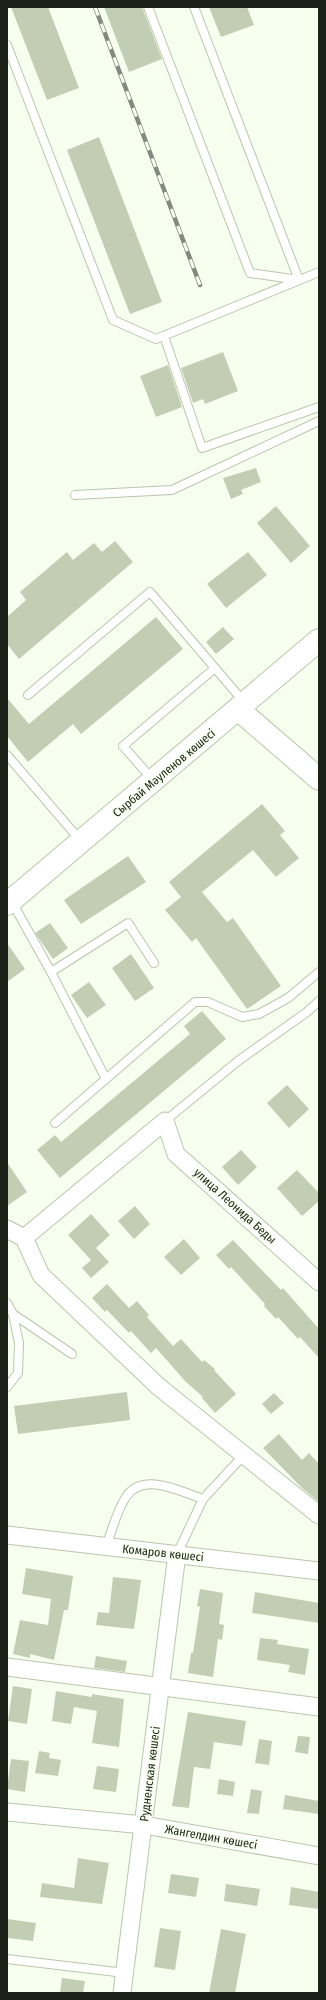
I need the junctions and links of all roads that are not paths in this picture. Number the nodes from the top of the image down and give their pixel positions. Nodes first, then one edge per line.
1 (148, 7) edge
2 (194, 7) edge
3 (7, 45) edge
4 (319, 272) edge
5 (299, 280) junction
6 (164, 336) junction
7 (319, 407) edge
8 (319, 421) edge
9 (76, 495) dead end
10 (319, 640) edge
11 (215, 668) junction
12 (28, 696) dead end
13 (242, 707) junction
14 (7, 755) edge
15 (319, 779) edge
16 (154, 781) junction
17 (82, 842) junction
18 (9, 903) edge
19 (154, 963) dead end
20 (51, 972) junction
21 (319, 972) edge
22 (319, 1001) edge
23 (106, 1079) junction
24 (165, 1121) junction
25 (55, 1123) dead end
26 (7, 1229) edge
27 (24, 1238) junction
28 (319, 1282) edge
29 (7, 1303) edge
30 (13, 1314) junction
31 (72, 1354) dead end
32 (7, 1387) edge
33 (243, 1456) junction
34 (203, 1499) junction
35 (319, 1515) edge
36 (7, 1535) edge
37 (106, 1546) junction
38 (177, 1554) junction
39 (317, 1568) edge
40 (7, 1667) edge
41 (160, 1687) junction
42 (319, 1707) edge
43 (7, 1812) edge
44 (144, 1825) junction
45 (319, 1856) edge
46 (7, 1959) edge
47 (125, 1973) junction
48 (122, 1993) edge

1 - 5 lane
2 - 5 lane
3 - 6 lane
4 - 5 lane
5 - 6 lane
6 - 7 lane
8 - 9 lane
10 - 13 main road, Сырбай Мәуленов көшесі
11 - 12 lane
11 - 13 lane
11 - 16 lane
13 - 15 main road
13 - 16 main road, Сырбай Мәуленов көшесі
14 - 17 lane
16 - 17 main road, Сырбай Мәуленов көшесі
17 - 18 main road, Сырбай Мәуленов көшесі
18 - 20 lane
19 - 20 lane
20 - 23 lane
21 - 23 lane
22 - 24 lane
23 - 25 lane
24 - 27 street
24 - 28 street, улица Леонида Беды
26 - 27 street
27 - 33 street
29 - 30 lane
30 - 31 lane
30 - 32 lane
33 - 34 lane
33 - 35 street
34 - 37 lane
34 - 38 lane
36 - 37 street, Комаров көшесі
37 - 38 street, Комаров көшесі
38 - 39 street, Комаров көшесі
38 - 41 street, Рудненская көшесі
40 - 41 street
41 - 42 street
41 - 44 street, Рудненская көшесі
43 - 44 street, Жангелдин көшесі
44 - 45 street, Жангелдин көшесі
44 - 47 street, Рудненская көшесі
46 - 47 lane
47 - 48 street, Рудненская көшесі

